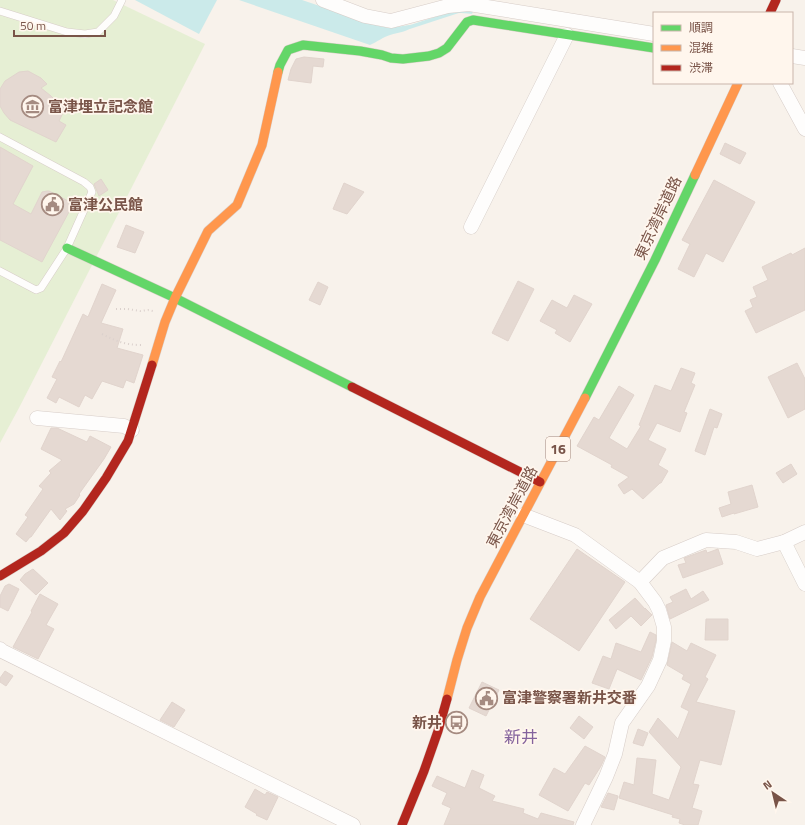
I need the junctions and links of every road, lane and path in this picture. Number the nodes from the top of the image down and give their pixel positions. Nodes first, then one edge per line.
1 (122, 0) edge
2 (323, 0) edge
3 (776, 0) edge
4 (0, 11) edge
5 (770, 12) edge
6 (653, 34) edge
7 (567, 35) junction
8 (653, 48) edge
9 (793, 56) edge
10 (805, 58) edge
11 (738, 84) edge
12 (781, 84) edge
13 (805, 129) edge
14 (0, 136) edge
15 (472, 227) dead end
16 (67, 248) junction
17 (0, 272) edge
18 (175, 298) junction
19 (116, 309) dead end
20 (169, 313) junction
21 (102, 334) dead end
22 (158, 343) junction
23 (38, 418) dead end
24 (132, 430) junction
25 (540, 482) junction
26 (523, 515) junction
27 (805, 532) edge
28 (784, 542) junction
29 (0, 576) edge
30 (640, 582) junction
31 (805, 584) edge
32 (0, 649) edge
33 (353, 825) edge
34 (402, 825) edge
35 (583, 825) edge

1 - 4 lane
2 - 6 street
3 - 5 main road
7 - 8 main road
7 - 15 street
7 - 18 main road
9 - 10 street
11 - 25 main road, 東京湾岸道路 / 16
12 - 13 street
14 - 16 lane
16 - 17 lane
16 - 18 main road
18 - 20 main road
18 - 25 main road
19 - 20 path
20 - 22 main road
21 - 22 path
22 - 24 main road
23 - 24 street
24 - 29 main road
25 - 26 main road, 東京湾岸道路 / 16
26 - 30 street
26 - 34 main road, 東京湾岸道路 / 16
27 - 28 street
28 - 30 street
28 - 31 street
30 - 35 street
32 - 33 street

